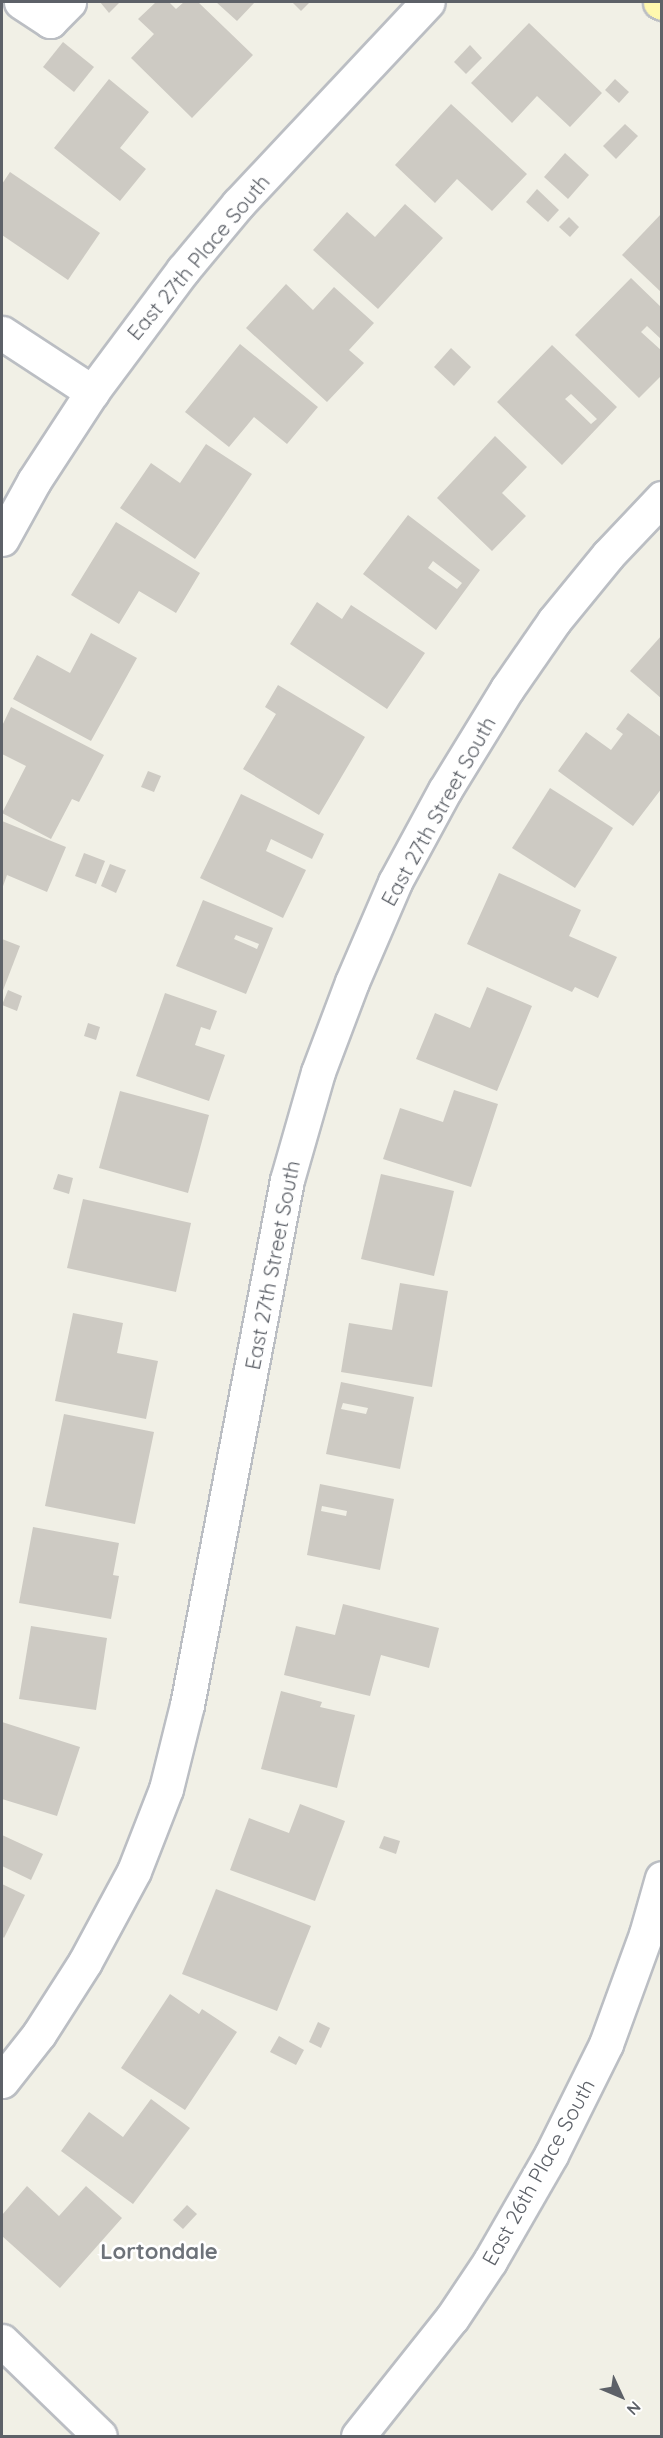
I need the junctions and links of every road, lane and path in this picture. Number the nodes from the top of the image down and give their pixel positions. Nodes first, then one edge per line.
1 (21, 2) edge
2 (69, 2) edge
3 (428, 2) edge
4 (2, 333) edge
5 (92, 392) junction
6 (662, 498) edge
7 (2, 539) edge
8 (662, 1878) edge
9 (2, 2081) edge
10 (2, 2341) edge
11 (100, 2436) edge
12 (358, 2436) edge

1 - 2 street
3 - 5 street, East 27th Place South
4 - 5 street
5 - 7 street, East 27th Place South
6 - 9 street, East 27th Street South
8 - 12 street, East 26th Place South
10 - 11 street

